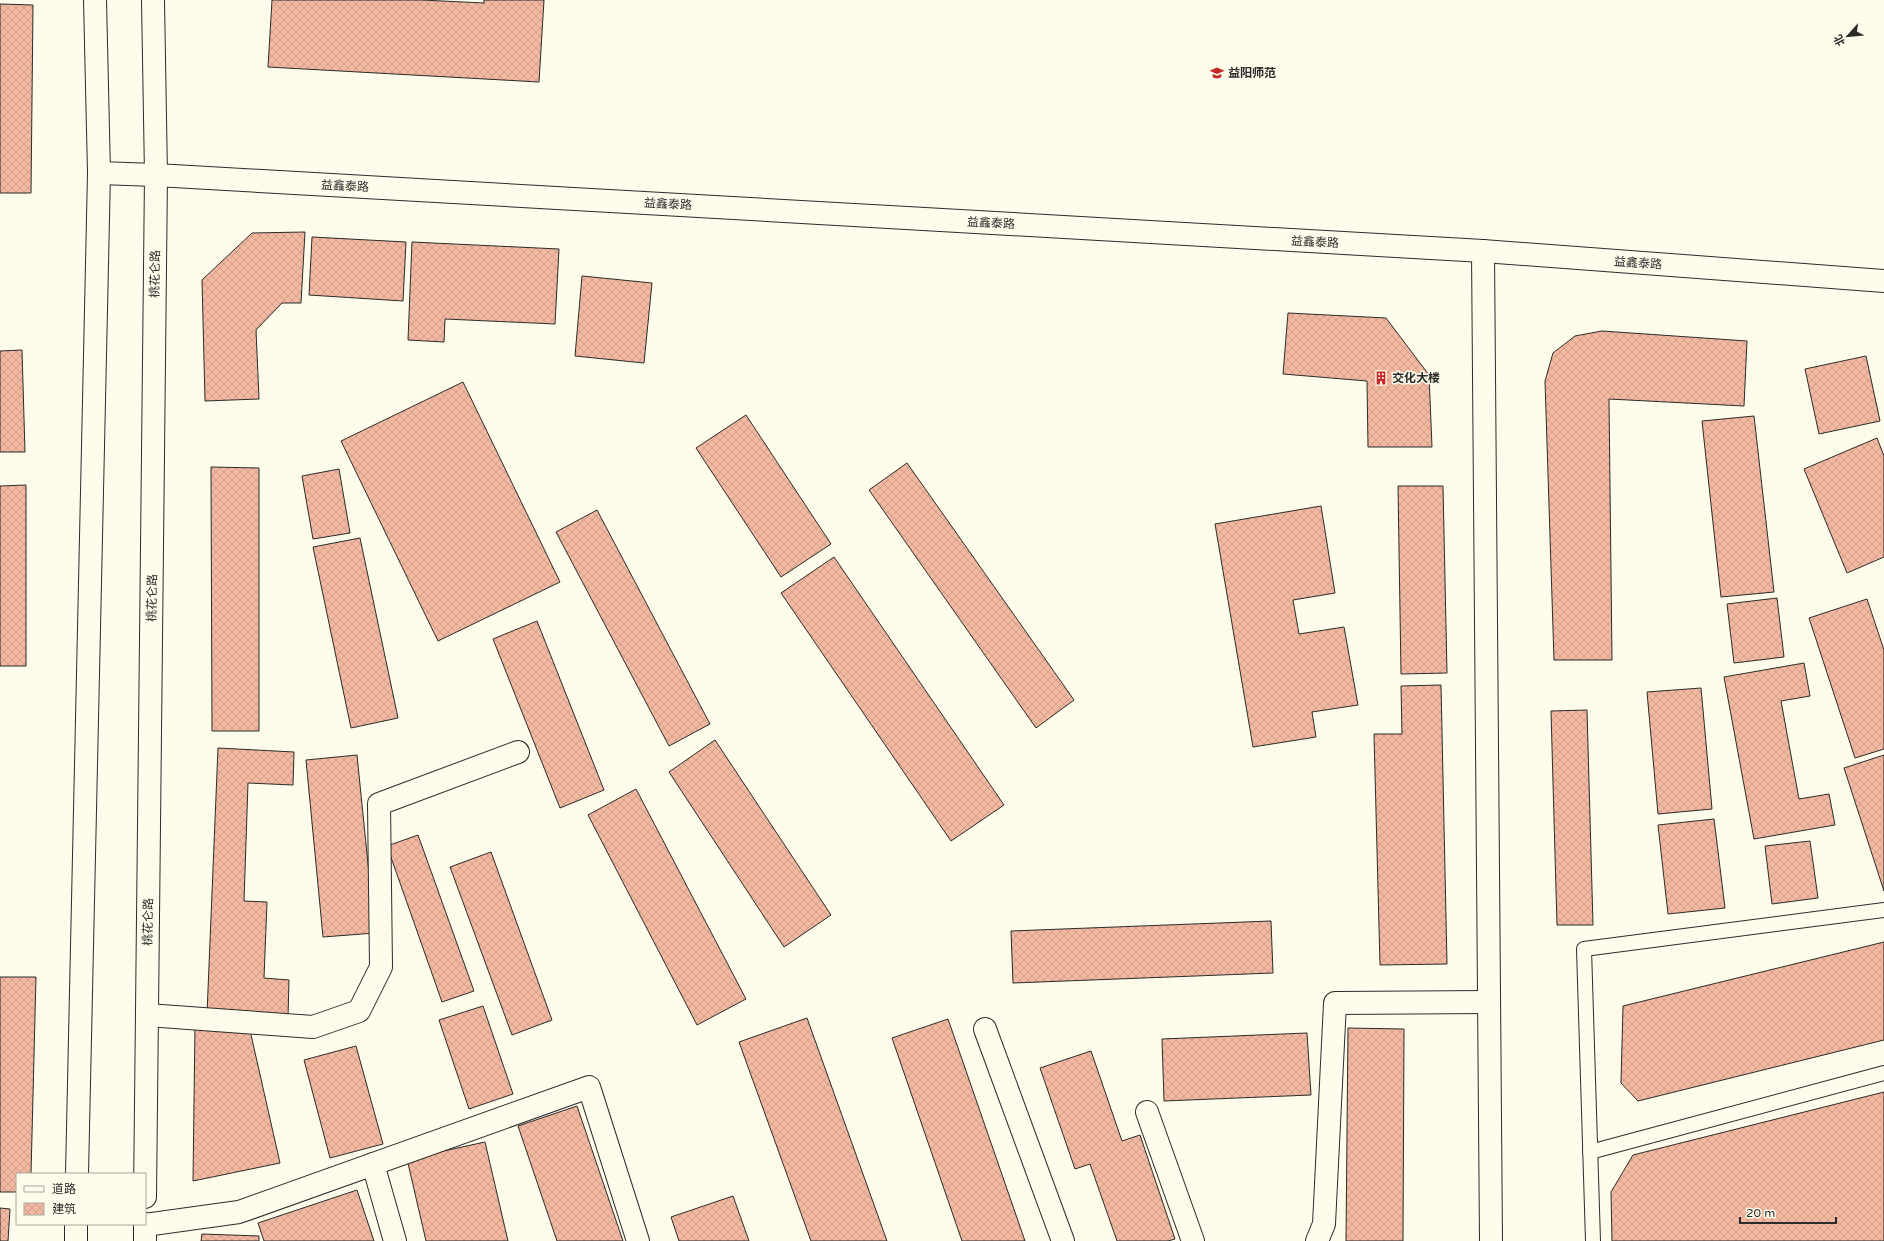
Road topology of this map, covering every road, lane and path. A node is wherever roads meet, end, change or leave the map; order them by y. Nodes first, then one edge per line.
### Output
1 (95, 0) edge
2 (153, 0) edge
3 (98, 173) junction
4 (156, 175) junction
5 (1483, 252) junction
6 (1884, 281) edge
7 (518, 752) dead end
8 (1884, 910) edge
9 (1489, 1002) junction
10 (147, 1015) junction
11 (984, 1029) dead end
12 (1884, 1073) edge
13 (1147, 1112) dead end
14 (1590, 1152) junction
15 (373, 1164) junction
16 (77, 1173) edge
17 (145, 1173) edge
18 (76, 1225) edge
19 (145, 1230) edge
20 (76, 1241) edge
21 (395, 1241) edge
22 (638, 1241) edge
23 (1063, 1241) edge
24 (1193, 1241) edge
25 (1317, 1241) edge
26 (1491, 1241) edge
27 (1593, 1241) edge

1 - 3 street
2 - 4 street, 桃花仑路
3 - 4 street, 益鑫泰路
3 - 16 street
4 - 5 street, 益鑫泰路
4 - 10 street, 桃花仑路
5 - 6 street, 益鑫泰路
5 - 9 street
7 - 10 street
8 - 14 lane
9 - 25 street
9 - 26 street
10 - 17 street, 桃花仑路
11 - 23 street
12 - 14 lane
13 - 24 street
14 - 27 lane
15 - 19 street
15 - 21 street
15 - 22 street
18 - 20 street

